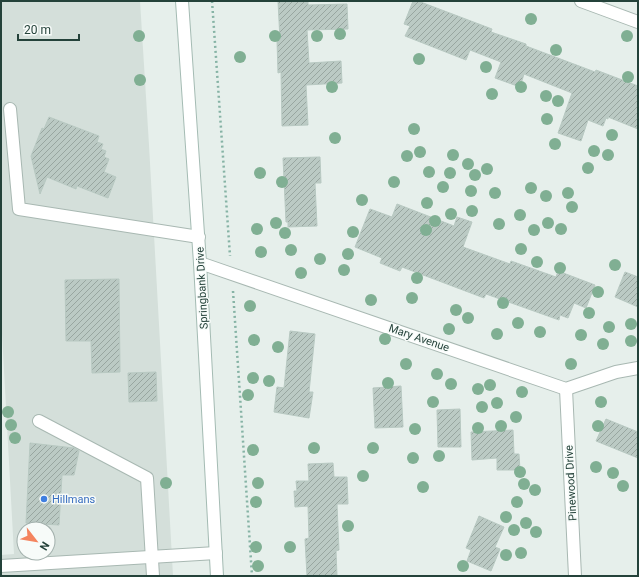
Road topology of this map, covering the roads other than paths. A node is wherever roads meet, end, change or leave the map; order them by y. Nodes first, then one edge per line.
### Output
1 (182, 1) edge
2 (582, 1) edge
3 (638, 22) edge
4 (10, 109) dead end
5 (199, 237) junction
6 (200, 263) junction
7 (638, 368) edge
8 (566, 389) junction
9 (39, 421) dead end
10 (216, 553) junction
11 (152, 557) junction
12 (1, 566) edge
13 (153, 576) edge
14 (217, 576) edge
15 (575, 576) edge

1 - 5 street, Springbank Drive
2 - 3 street
4 - 5 street
5 - 6 street, Springbank Drive
6 - 8 street, Mary Avenue
6 - 10 street, Springbank Drive
7 - 8 street
8 - 15 street, Pinewood Drive
9 - 11 street
10 - 11 street
10 - 14 street, Springbank Drive
11 - 12 street
11 - 13 street

